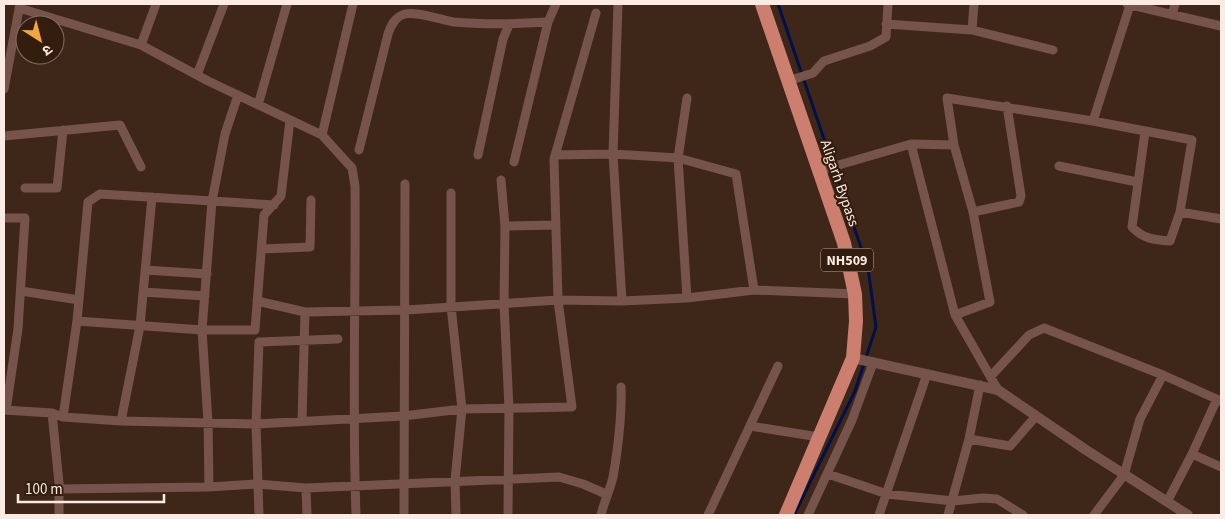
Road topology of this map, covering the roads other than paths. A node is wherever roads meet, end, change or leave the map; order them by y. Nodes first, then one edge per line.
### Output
1 (156, 4) edge
2 (224, 4) edge
3 (288, 4) edge
4 (353, 4) edge
5 (556, 4) edge
6 (618, 4) edge
7 (762, 4) edge
8 (888, 4) edge
9 (974, 4) edge
10 (1128, 4) edge
11 (1175, 4) edge
12 (20, 6) edge
13 (413, 9) edge
14 (596, 13) dead end
15 (1172, 15) junction
16 (548, 22) junction
17 (886, 24) junction
18 (509, 25) junction
19 (1221, 26) edge
20 (972, 30) junction
21 (141, 45) junction
22 (1053, 50) dead end
23 (197, 75) junction
24 (790, 80) junction
25 (4, 89) edge
26 (238, 95) junction
27 (687, 98) dead end
28 (258, 105) junction
29 (1007, 106) junction
30 (290, 120) junction
31 (1093, 120) junction
32 (63, 130) junction
33 (1145, 132) junction
34 (322, 135) junction
35 (4, 136) edge
36 (911, 144) junction
37 (954, 145) junction
38 (359, 150) dead end
39 (613, 154) junction
40 (478, 155) dead end
41 (555, 155) junction
42 (678, 158) junction
43 (514, 162) dead end
44 (1059, 166) dead end
45 (141, 167) dead end
46 (821, 170) junction
47 (500, 180) dead end
48 (1137, 182) junction
49 (406, 184) dead end
50 (25, 188) dead end
51 (451, 193) dead end
52 (152, 197) junction
53 (311, 200) dead end
54 (212, 201) junction
55 (260, 204) junction
56 (274, 205) junction
57 (973, 212) junction
58 (1180, 212) junction
59 (264, 215) junction
60 (4, 218) edge
61 (1221, 220) edge
62 (556, 224) junction
63 (505, 226) junction
64 (262, 249) junction
65 (145, 270) junction
66 (207, 274) junction
67 (754, 290) junction
68 (21, 291) junction
69 (143, 292) junction
70 (855, 294) junction
71 (205, 296) junction
72 (687, 298) junction
73 (79, 300) junction
74 (558, 300) junction
75 (257, 301) junction
76 (622, 301) junction
77 (504, 304) junction
78 (451, 306) junction
79 (356, 310) junction
80 (406, 310) junction
81 (305, 312) junction
82 (956, 315) junction
83 (77, 321) junction
84 (140, 326) junction
85 (202, 330) junction
86 (255, 330) junction
87 (338, 339) dead end
88 (303, 341) junction
89 (259, 342) junction
90 (863, 361) junction
91 (778, 366) dead end
92 (927, 374) junction
93 (1163, 375) junction
94 (991, 376) junction
95 (980, 386) junction
96 (621, 387) dead end
97 (998, 390) junction
98 (1219, 400) edge
99 (509, 408) junction
100 (462, 409) junction
101 (5, 410) edge
102 (52, 413) junction
103 (403, 416) junction
104 (1036, 416) junction
105 (63, 417) junction
106 (354, 418) junction
107 (302, 420) junction
108 (122, 421) junction
109 (208, 422) junction
110 (256, 424) junction
111 (750, 426) junction
112 (819, 437) junction
113 (969, 439) junction
114 (1192, 454) junction
115 (1221, 467) edge
116 (828, 474) junction
117 (1124, 475) junction
118 (508, 478) junction
119 (455, 480) junction
120 (403, 483) junction
121 (257, 484) junction
122 (355, 486) junction
123 (209, 487) junction
124 (306, 488) junction
125 (59, 489) junction
126 (606, 494) junction
127 (887, 494) junction
128 (953, 501) junction
129 (1167, 502) junction
130 (59, 515) edge
131 (259, 515) edge
132 (307, 515) edge
133 (356, 515) edge
134 (404, 515) edge
135 (456, 515) edge
136 (508, 515) edge
137 (602, 515) edge
138 (708, 515) edge
139 (786, 515) edge
140 (808, 515) edge
141 (879, 515) edge
142 (948, 515) edge
143 (1023, 515) edge
144 (1094, 515) edge
145 (1188, 515) edge

1 - 21 street
2 - 23 street
3 - 28 street
4 - 34 street
5 - 16 street
6 - 39 street
7 - 24 highway, Aligarh Bypass / NH509
8 - 17 street
9 - 20 street
10 - 15 street
10 - 31 street
11 - 15 street
12 - 21 street
12 - 25 street
13 - 18 street
13 - 38 street
14 - 41 street
15 - 19 street
16 - 18 street
16 - 43 street
17 - 20 street
17 - 24 street
18 - 40 street
20 - 22 street
21 - 23 street
23 - 26 street
24 - 46 highway, Aligarh Bypass / NH509
26 - 28 street
26 - 54 street
27 - 42 street
28 - 30 street
29 - 31 street
29 - 37 street
29 - 57 street
30 - 34 street
30 - 56 street
31 - 33 street
32 - 35 street
32 - 45 street
32 - 50 street
33 - 48 street
33 - 58 street
34 - 79 street
36 - 37 street
36 - 46 street
36 - 82 street
37 - 57 street
39 - 41 street
39 - 42 street
39 - 76 street
41 - 62 street
42 - 67 street
42 - 72 street
44 - 48 street
46 - 70 highway, Aligarh Bypass / NH509
47 - 63 street
48 - 58 street
49 - 80 street
51 - 78 street
52 - 54 street
52 - 65 street
52 - 73 street
53 - 64 street
54 - 55 street
54 - 66 street
55 - 56 street
55 - 59 street
56 - 59 street
57 - 82 street
58 - 61 street
59 - 64 street
60 - 68 street
62 - 63 street
62 - 74 street
63 - 77 street
64 - 75 street
65 - 66 street
65 - 69 street
66 - 71 street
67 - 70 street
67 - 72 street
68 - 73 street
68 - 101 street
69 - 71 street
69 - 84 street
70 - 90 highway, Aligarh Bypass / NH509
71 - 85 street
72 - 76 street
73 - 83 street
74 - 76 street
74 - 77 street
74 - 99 street
75 - 81 street
75 - 86 street
77 - 78 street
77 - 99 street
78 - 80 street
78 - 100 street
79 - 80 street
79 - 81 street
79 - 106 street
80 - 103 street
81 - 88 street
82 - 94 street
83 - 84 street
83 - 105 street
84 - 85 street
84 - 108 street
85 - 86 street
85 - 109 street
86 - 89 street
87 - 88 street
88 - 89 street
88 - 107 street
89 - 110 street
90 - 92 street
90 - 112 highway, Aligarh Bypass / NH509
90 - 116 street
91 - 111 street
92 - 95 street
92 - 127 street
93 - 94 street
93 - 98 street
93 - 117 street
94 - 97 street
95 - 97 street
95 - 113 street
96 - 126 street
97 - 104 street
98 - 114 street
99 - 100 street
99 - 118 street
100 - 103 street
100 - 119 street
101 - 102 street
102 - 105 street
102 - 125 street
103 - 106 street
103 - 120 street
104 - 113 street
104 - 117 street
105 - 108 street
106 - 107 street
106 - 122 street
107 - 110 street
108 - 109 street
109 - 110 street
109 - 123 street
110 - 121 street
111 - 112 street
111 - 138 street
112 - 139 highway, Aligarh Bypass / NH509
113 - 128 street
114 - 115 street
114 - 129 street
116 - 127 street
116 - 140 street
117 - 129 street
117 - 144 street
118 - 119 street
118 - 126 street
118 - 136 street
119 - 120 street
119 - 135 street
120 - 122 street
120 - 134 street
121 - 123 street
121 - 124 street
121 - 131 street
122 - 124 street
122 - 133 street
123 - 125 street
124 - 132 street
125 - 130 street
126 - 137 street
127 - 128 street
127 - 141 street
128 - 142 street
128 - 143 street
129 - 145 street

